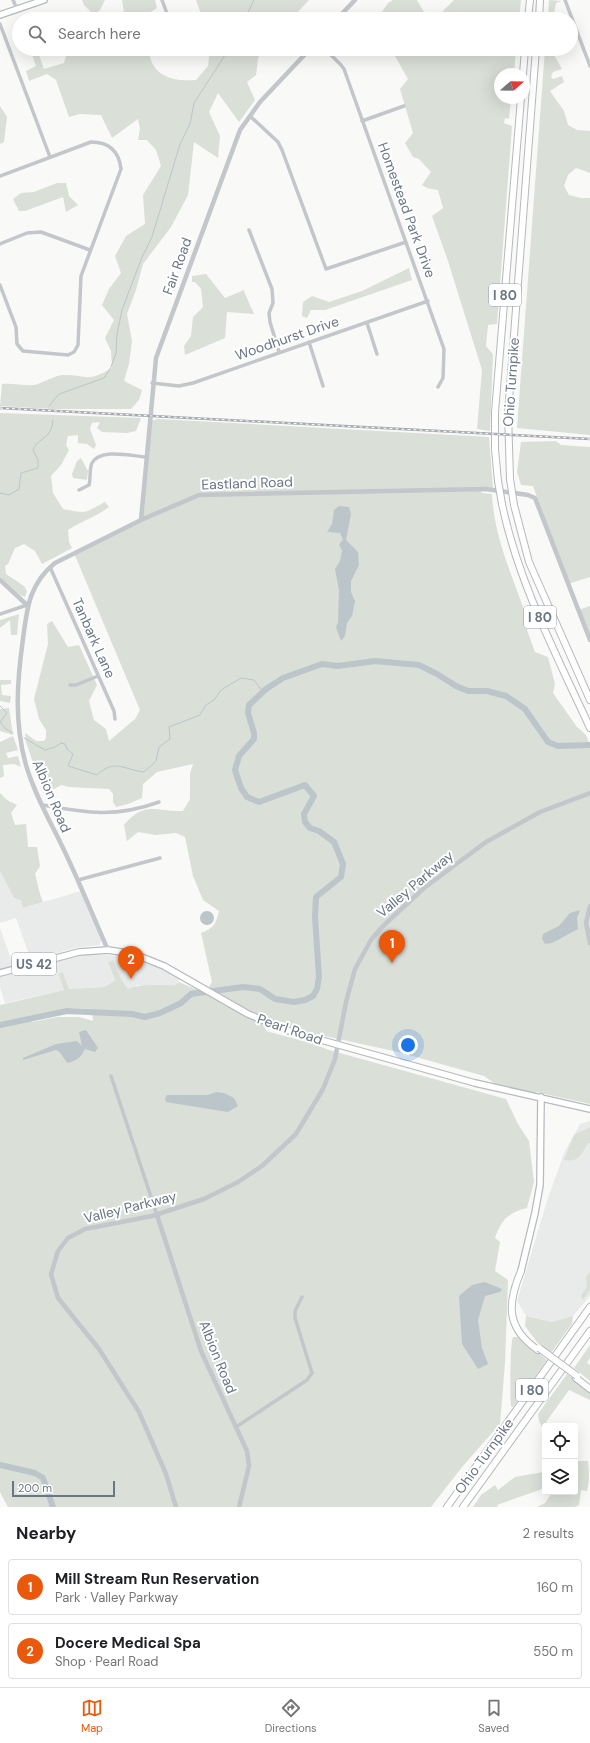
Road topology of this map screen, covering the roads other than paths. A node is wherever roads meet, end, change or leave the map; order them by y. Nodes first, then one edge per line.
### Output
1 (13, 0) edge
2 (44, 0) edge
3 (162, 0) edge
4 (354, 0) edge
5 (530, 0) edge
6 (540, 0) edge
7 (565, 0) edge
8 (17, 9) junction
9 (166, 12) edge
10 (343, 12) edge
11 (529, 12) edge
12 (539, 12) edge
13 (570, 12) edge
14 (0, 15) edge
15 (0, 24) edge
16 (578, 34) edge
17 (12, 56) edge
18 (12, 56) edge
19 (304, 56) edge
20 (331, 56) edge
21 (525, 56) edge
22 (535, 56) edge
23 (590, 66) edge
24 (524, 68) edge
25 (521, 104) edge
26 (404, 106) dead end
27 (250, 116) junction
28 (362, 121) junction
29 (50, 157) junction
30 (0, 176) edge
31 (249, 230) dead end
32 (406, 242) junction
33 (0, 244) edge
34 (90, 250) junction
35 (0, 285) edge
36 (428, 301) junction
37 (367, 323) junction
38 (309, 342) junction
39 (279, 352) junction
40 (377, 354) dead end
41 (152, 383) junction
42 (323, 386) dead end
43 (438, 387) dead end
44 (146, 457) junction
45 (79, 490) dead end
46 (141, 520) junction
47 (50, 567) junction
48 (0, 580) edge
49 (27, 605) junction
50 (0, 614) edge
51 (590, 640) edge
52 (98, 676) junction
53 (70, 685) dead end
54 (590, 700) edge
55 (114, 719) dead end
56 (590, 727) edge
57 (589, 794) edge
58 (159, 802) dead end
59 (43, 805) junction
60 (160, 858) dead end
61 (78, 880) junction
62 (590, 906) edge
63 (590, 943) edge
64 (108, 950) junction
65 (0, 973) edge
66 (338, 1044) junction
67 (111, 1076) dead end
68 (541, 1097) junction
69 (590, 1109) edge
70 (157, 1214) junction
71 (521, 1271) joint
72 (302, 1297) dead end
73 (590, 1307) edge
74 (590, 1331) edge
75 (577, 1377) junction
76 (590, 1386) edge
77 (590, 1389) edge
78 (236, 1427) junction
79 (176, 1507) edge
80 (239, 1507) edge
81 (447, 1507) edge
82 (463, 1507) edge

1 - 8 street
2 - 8 main road
3 - 9 street
4 - 10 street
5 - 11 highway
6 - 12 highway
7 - 13 street
8 - 14 main road
15 - 18 street
16 - 23 street
17 - 29 street
19 - 27 street, Fair Road
20 - 28 street, Homestead Park Drive
21 - 24 highway
22 - 54 highway, Ohio Turnpike / I 80, bridge
25 - 56 highway, Ohio Turnpike / I 80, bridge
26 - 28 street
27 - 32 street
27 - 41 street, Fair Road
28 - 32 street, Homestead Park Drive
29 - 30 street
29 - 34 street
31 - 39 street
32 - 36 street, Homestead Park Drive
33 - 34 street
34 - 35 street
36 - 37 street, Woodhurst Drive
36 - 43 street, Homestead Park Drive
37 - 38 street, Woodhurst Drive
37 - 40 street
38 - 39 street, Woodhurst Drive
38 - 42 street
39 - 41 street, Woodhurst Drive
41 - 44 street, Fair Road
44 - 45 street
44 - 46 street, Fair Road
46 - 47 street, Eastland Road
46 - 51 street, Eastland Road
47 - 49 street, Eastland Road
47 - 52 street, Tanbark Lane
48 - 49 street
49 - 50 street
49 - 59 street, Albion Road
52 - 53 street
52 - 55 street, Tanbark Lane
57 - 66 street, Valley Parkway
58 - 59 street
59 - 61 street, Albion Road
60 - 61 street
61 - 64 street, Albion Road
62 - 63 street
64 - 65 main road, Pearl Road / US 42
64 - 66 main road, Pearl Road / US 42
66 - 68 main road, Pearl Road / US 42
66 - 70 street, Valley Parkway
67 - 70 street
68 - 69 main road, Pearl Road / US 42
68 - 71 main road
70 - 78 street, Albion Road
70 - 79 street, Valley Parkway
71 - 75 highway, bridge
72 - 78 street
73 - 81 highway, Ohio Turnpike / I 80
74 - 82 highway, Ohio Turnpike / I 80
75 - 76 highway
75 - 77 highway
78 - 80 street, Albion Road

